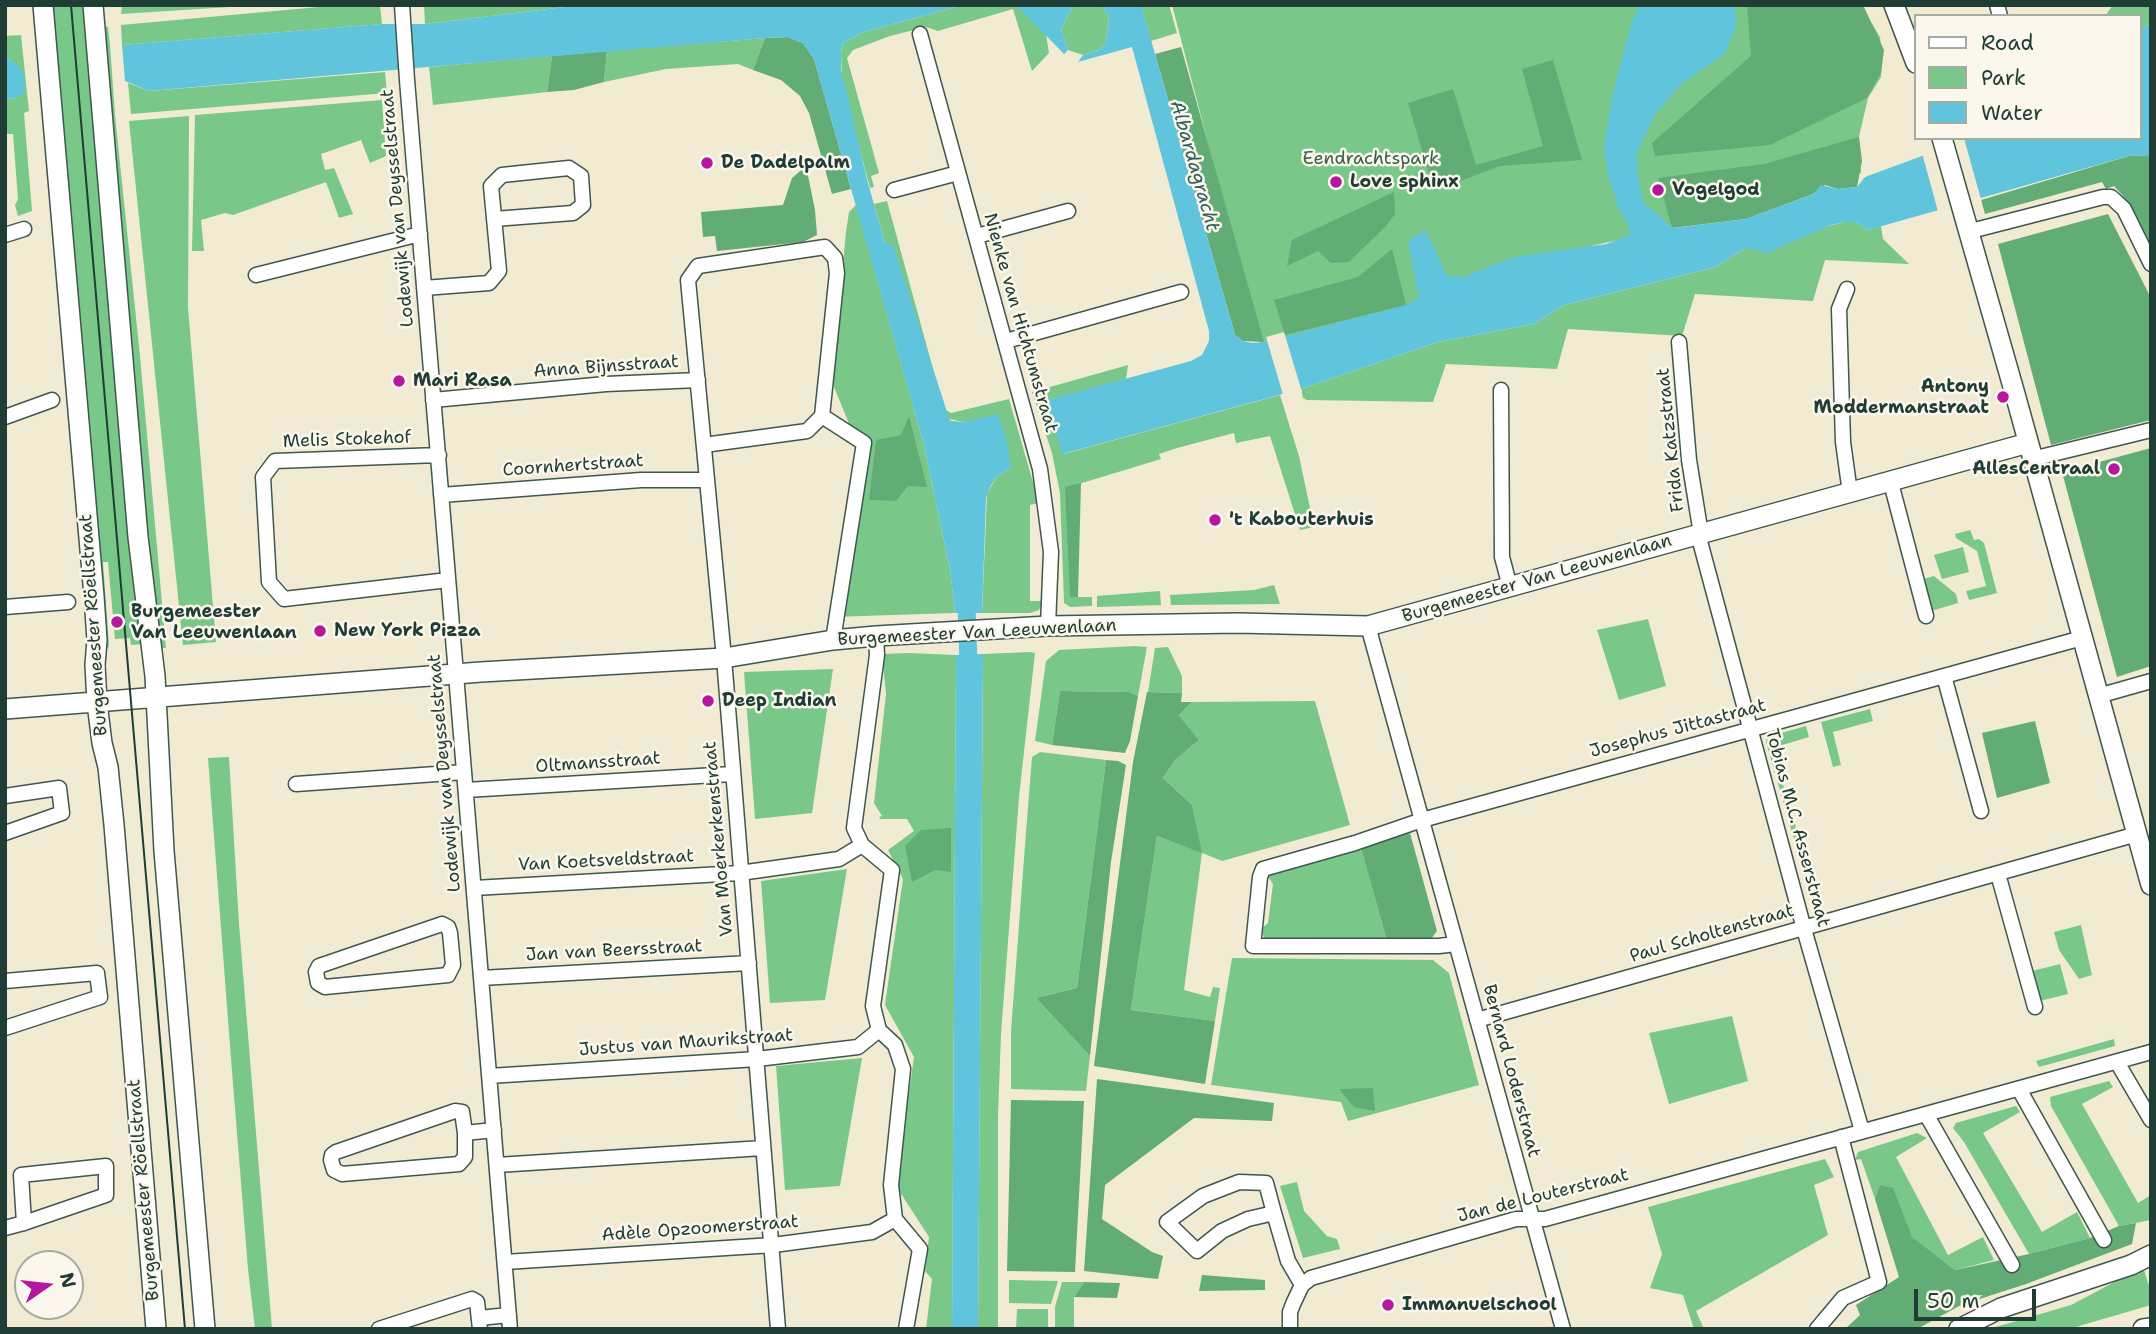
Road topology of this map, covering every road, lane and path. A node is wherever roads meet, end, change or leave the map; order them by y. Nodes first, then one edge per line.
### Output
1 (43, 5) edge
2 (93, 5) edge
3 (1894, 5) edge
4 (403, 12) edge
5 (920, 34) dead end
6 (1914, 58) edge
7 (1943, 140) edge
8 (958, 173) junction
9 (894, 190) dead end
10 (1068, 211) dead end
11 (494, 219) junction
12 (1966, 226) junction
13 (24, 229) dead end
14 (420, 234) junction
15 (5, 235) edge
16 (977, 236) junction
17 (2151, 264) edge
18 (256, 275) dead end
19 (424, 288) junction
20 (1847, 289) dead end
21 (1181, 292) dead end
22 (1006, 341) junction
23 (1679, 342) dead end
24 (698, 380) junction
25 (1501, 390) dead end
26 (52, 400) dead end
27 (433, 400) junction
28 (822, 416) junction
29 (5, 417) edge
30 (2151, 430) edge
31 (704, 445) junction
32 (2030, 451) junction
33 (439, 455) junction
34 (707, 480) junction
35 (1891, 483) junction
36 (1850, 493) junction
37 (441, 495) junction
38 (1699, 534) junction
39 (448, 580) junction
40 (1510, 587) junction
41 (68, 602) dead end
42 (5, 607) edge
43 (1926, 616) dead end
44 (1048, 626) junction
45 (1368, 626) junction
46 (876, 636) junction
47 (2082, 638) junction
48 (833, 640) junction
49 (724, 658) junction
50 (456, 674) junction
51 (1944, 676) junction
52 (2151, 681) edge
53 (2098, 696) junction
54 (156, 698) junction
55 (97, 703) junction
56 (5, 709) edge
57 (1750, 729) junction
58 (464, 772) junction
59 (732, 774) junction
60 (296, 784) dead end
61 (466, 790) junction
62 (5, 796) edge
63 (1981, 811) dead end
64 (1422, 820) junction
65 (5, 833) edge
66 (2137, 834) junction
67 (862, 845) junction
68 (740, 873) junction
69 (1998, 874) junction
70 (2151, 885) edge
71 (474, 888) junction
72 (1804, 929) junction
73 (478, 940) junction
74 (451, 943) junction
75 (1456, 944) junction
76 (749, 963) junction
77 (481, 978) junction
78 (5, 981) edge
79 (2035, 1007) dead end
80 (1477, 1020) junction
81 (5, 1021) edge
82 (6, 1028) edge
83 (879, 1030) junction
84 (2151, 1052) edge
85 (757, 1059) junction
86 (2117, 1062) junction
87 (489, 1076) junction
88 (2019, 1088) junction
89 (1926, 1114) junction
90 (2151, 1119) edge
91 (494, 1130) junction
92 (1862, 1131) junction
93 (465, 1133) junction
94 (1841, 1137) junction
95 (763, 1148) junction
96 (497, 1165) junction
97 (1274, 1213) junction
98 (894, 1219) junction
99 (1532, 1219) junction
100 (24, 1223) junction
101 (5, 1228) edge
102 (2104, 1240) dead end
103 (773, 1245) junction
104 (2151, 1255) edge
105 (505, 1262) junction
106 (2012, 1265) dead end
107 (1301, 1285) junction
108 (510, 1322) edge
109 (480, 1323) edge
110 (2151, 1328) edge
111 (156, 1329) edge
112 (205, 1329) edge
113 (379, 1329) edge
114 (778, 1329) edge
115 (906, 1329) edge
116 (1290, 1329) edge
117 (1563, 1329) edge
118 (1817, 1329) edge
119 (1959, 1329) edge
120 (2144, 1329) edge

1 - 55 street, Burgemeester Röellstraat
2 - 54 street
3 - 6 street
4 - 14 street, Lodewijk van Deysselstraat
5 - 8 street, Nienke van Hichtumstraat
7 - 12 street
8 - 9 street
8 - 16 street, Nienke van Hichtumstraat
10 - 16 street
11 - 11 street
11 - 19 street
12 - 17 street
12 - 32 street
13 - 15 street
14 - 18 street
14 - 19 street, Lodewijk van Deysselstraat
16 - 22 street, Nienke van Hichtumstraat
19 - 27 street, Lodewijk van Deysselstraat
20 - 36 street
21 - 22 street
22 - 44 street, Nienke van Hichtumstraat
23 - 38 street, Frida Katzstraat
24 - 27 street, Anna Bijnsstraat
24 - 28 street, Van Moerkerkenstraat
24 - 31 street, Van Moerkerkenstraat
25 - 40 street
26 - 29 street
27 - 33 street, Lodewijk van Deysselstraat
28 - 31 street
28 - 48 street
30 - 32 street
31 - 34 street, Van Moerkerkenstraat
32 - 35 street, Burgemeester Van Leeuwenlaan
32 - 47 street
33 - 37 street, Lodewijk van Deysselstraat
33 - 39 street, Melis Stokehof
34 - 37 street, Coornhertstraat
34 - 49 street, Van Moerkerkenstraat
35 - 36 street, Burgemeester Van Leeuwenlaan
35 - 43 street
36 - 38 street, Burgemeester Van Leeuwenlaan
37 - 39 street, Lodewijk van Deysselstraat
38 - 40 street, Burgemeester Van Leeuwenlaan
38 - 57 street, Tobias M.C. Asserstraat
39 - 50 street, Lodewijk van Deysselstraat
40 - 45 street, Burgemeester Van Leeuwenlaan
41 - 42 street
44 - 45 street, Burgemeester Van Leeuwenlaan
44 - 46 street, Burgemeester Van Leeuwenlaan
45 - 64 street, Bernard Loderstraat
46 - 48 street, Burgemeester Van Leeuwenlaan
46 - 67 street
47 - 51 street, Josephus Jittastraat
47 - 53 street
48 - 49 street, Burgemeester Van Leeuwenlaan
49 - 50 street, Burgemeester Van Leeuwenlaan
49 - 59 street, Van Moerkerkenstraat
50 - 54 street, Burgemeester Van Leeuwenlaan
50 - 58 street, Lodewijk van Deysselstraat
51 - 57 street, Josephus Jittastraat
51 - 63 street
52 - 53 street
53 - 66 street
54 - 55 street, Burgemeester Van Leeuwenlaan
54 - 112 street
55 - 56 street, Burgemeester Van Leeuwenlaan
55 - 111 street, Burgemeester Röellstraat
57 - 64 street, Josephus Jittastraat
57 - 72 street, Tobias M.C. Asserstraat
58 - 60 street
58 - 61 street, Lodewijk van Deysselstraat
59 - 61 street, Oltmansstraat
59 - 68 street, Van Moerkerkenstraat
61 - 71 street, Lodewijk van Deysselstraat
62 - 65 street
64 - 75 street, Bernard Loderstraat
64 - 75 street
66 - 69 street, Paul Scholtenstraat
66 - 70 street
67 - 68 street, Van Koetsveldstraat
67 - 83 street
68 - 71 street, Van Koetsveldstraat
68 - 76 street, Van Moerkerkenstraat
69 - 72 street, Paul Scholtenstraat
69 - 79 street
71 - 73 street, Lodewijk van Deysselstraat
72 - 80 street, Paul Scholtenstraat
72 - 92 street, Tobias M.C. Asserstraat
73 - 74 street
73 - 77 street, Lodewijk van Deysselstraat
74 - 74 street
75 - 80 street, Bernard Loderstraat
76 - 77 street, Jan van Beersstraat
76 - 85 street, Van Moerkerkenstraat
77 - 87 street, Lodewijk van Deysselstraat
78 - 82 street
80 - 99 street, Bernard Loderstraat
81 - 82 street
83 - 85 street, Justus van Maurikstraat
83 - 98 street
84 - 86 street, Jan de Louterstraat
85 - 87 street, Justus van Maurikstraat
85 - 95 street, Van Moerkerkenstraat
86 - 88 street, Jan de Louterstraat
86 - 90 street
87 - 91 street, Lodewijk van Deysselstraat
88 - 89 street, Jan de Louterstraat
88 - 102 street
89 - 92 street, Jan de Louterstraat
89 - 106 street
91 - 93 street
91 - 96 street, Lodewijk van Deysselstraat
92 - 94 street, Jan de Louterstraat
93 - 93 street
94 - 99 street, Jan de Louterstraat
94 - 118 street
95 - 96 street
95 - 103 street, Van Moerkerkenstraat
96 - 105 street, Lodewijk van Deysselstraat
97 - 97 street
97 - 107 street
98 - 103 street, Adèle Opzoomerstraat
98 - 115 street
99 - 107 street, Jan de Louterstraat
99 - 117 street, Bernard Loderstraat
100 - 100 street
100 - 101 street
103 - 105 street, Adèle Opzoomerstraat
103 - 114 street, Van Moerkerkenstraat
104 - 119 street
105 - 108 street, Lodewijk van Deysselstraat
107 - 116 street
108 - 109 street
109 - 113 street
110 - 120 street

